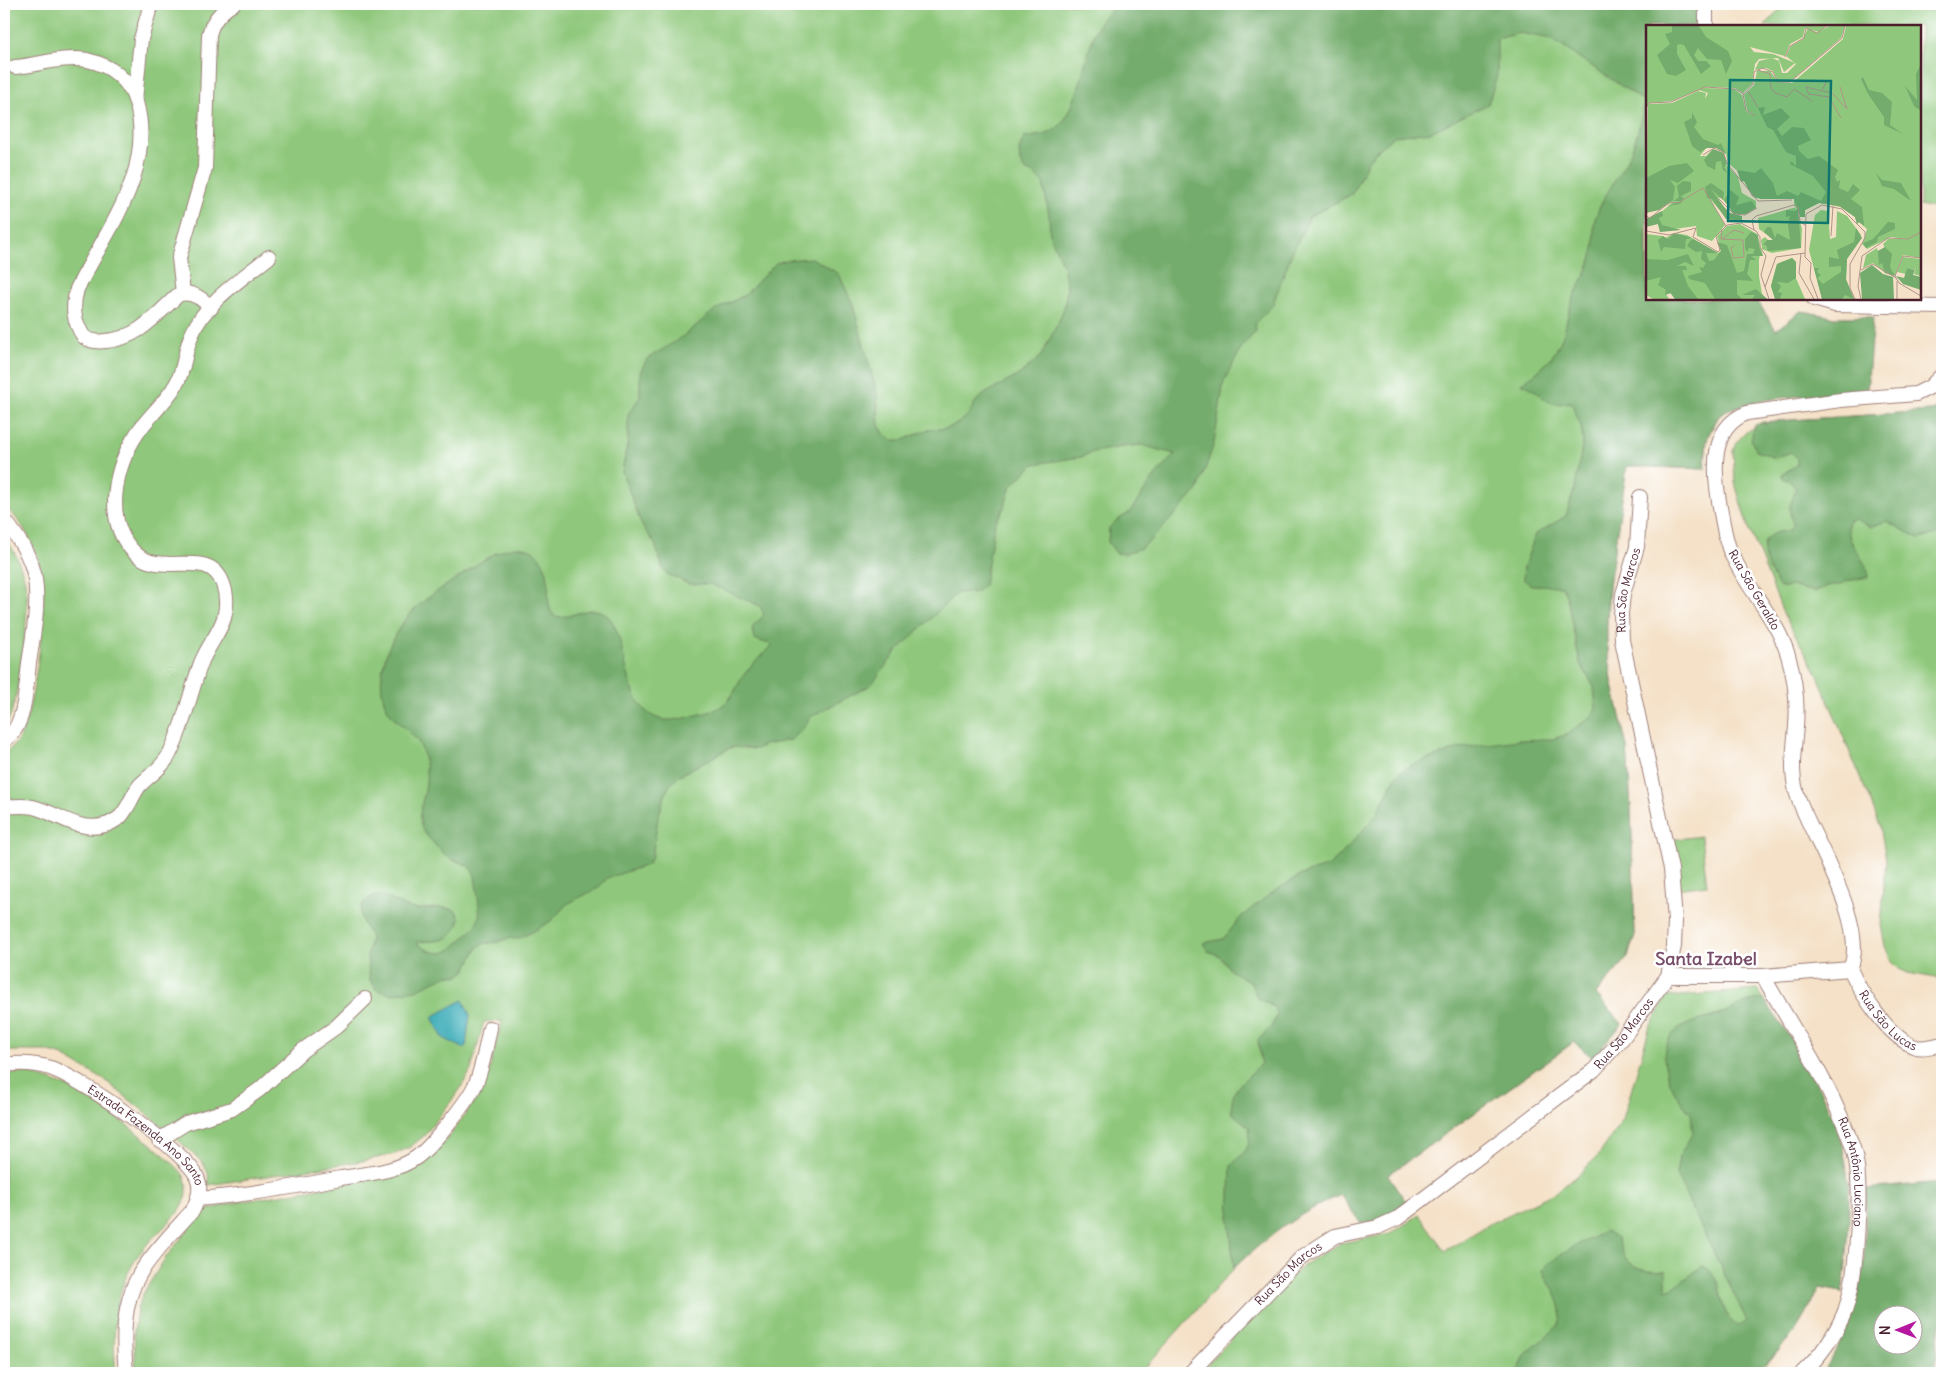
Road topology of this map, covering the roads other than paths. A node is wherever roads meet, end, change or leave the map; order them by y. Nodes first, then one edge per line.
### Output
1 (151, 4) edge
2 (233, 4) edge
3 (1706, 4) edge
4 (1706, 25) edge
5 (15, 67) dead end
6 (135, 100) junction
7 (269, 257) dead end
8 (183, 294) junction
9 (1817, 300) edge
10 (1942, 307) edge
11 (211, 308) junction
12 (1942, 376) edge
13 (1640, 497) dead end
14 (4, 519) edge
15 (4, 740) edge
16 (4, 807) edge
17 (1850, 969) junction
18 (1668, 976) junction
19 (1763, 976) junction
20 (365, 999) dead end
21 (490, 1028) dead end
22 (1942, 1044) edge
23 (4, 1065) edge
24 (159, 1140) junction
25 (198, 1199) junction
26 (126, 1373) edge
27 (1190, 1373) edge
28 (1802, 1373) edge

1 - 6 street
2 - 8 street
3 - 4 street
5 - 6 street
6 - 8 street
7 - 11 street
8 - 11 street
9 - 10 street
11 - 16 street
12 - 17 street, Rua São Geraldo
13 - 18 street, Rua São Marcos
14 - 15 street
17 - 19 street
17 - 22 street, Rua São Lucas
18 - 19 street
18 - 27 street, Rua São Marcos
19 - 28 street, Rua Antônio Luciano
20 - 24 street
21 - 25 street
23 - 24 street, Estrada Fazenda Ano Santo
24 - 25 street, Estrada Fazenda Ano Santo
25 - 26 street, Estrada Fazenda Ano Santo

